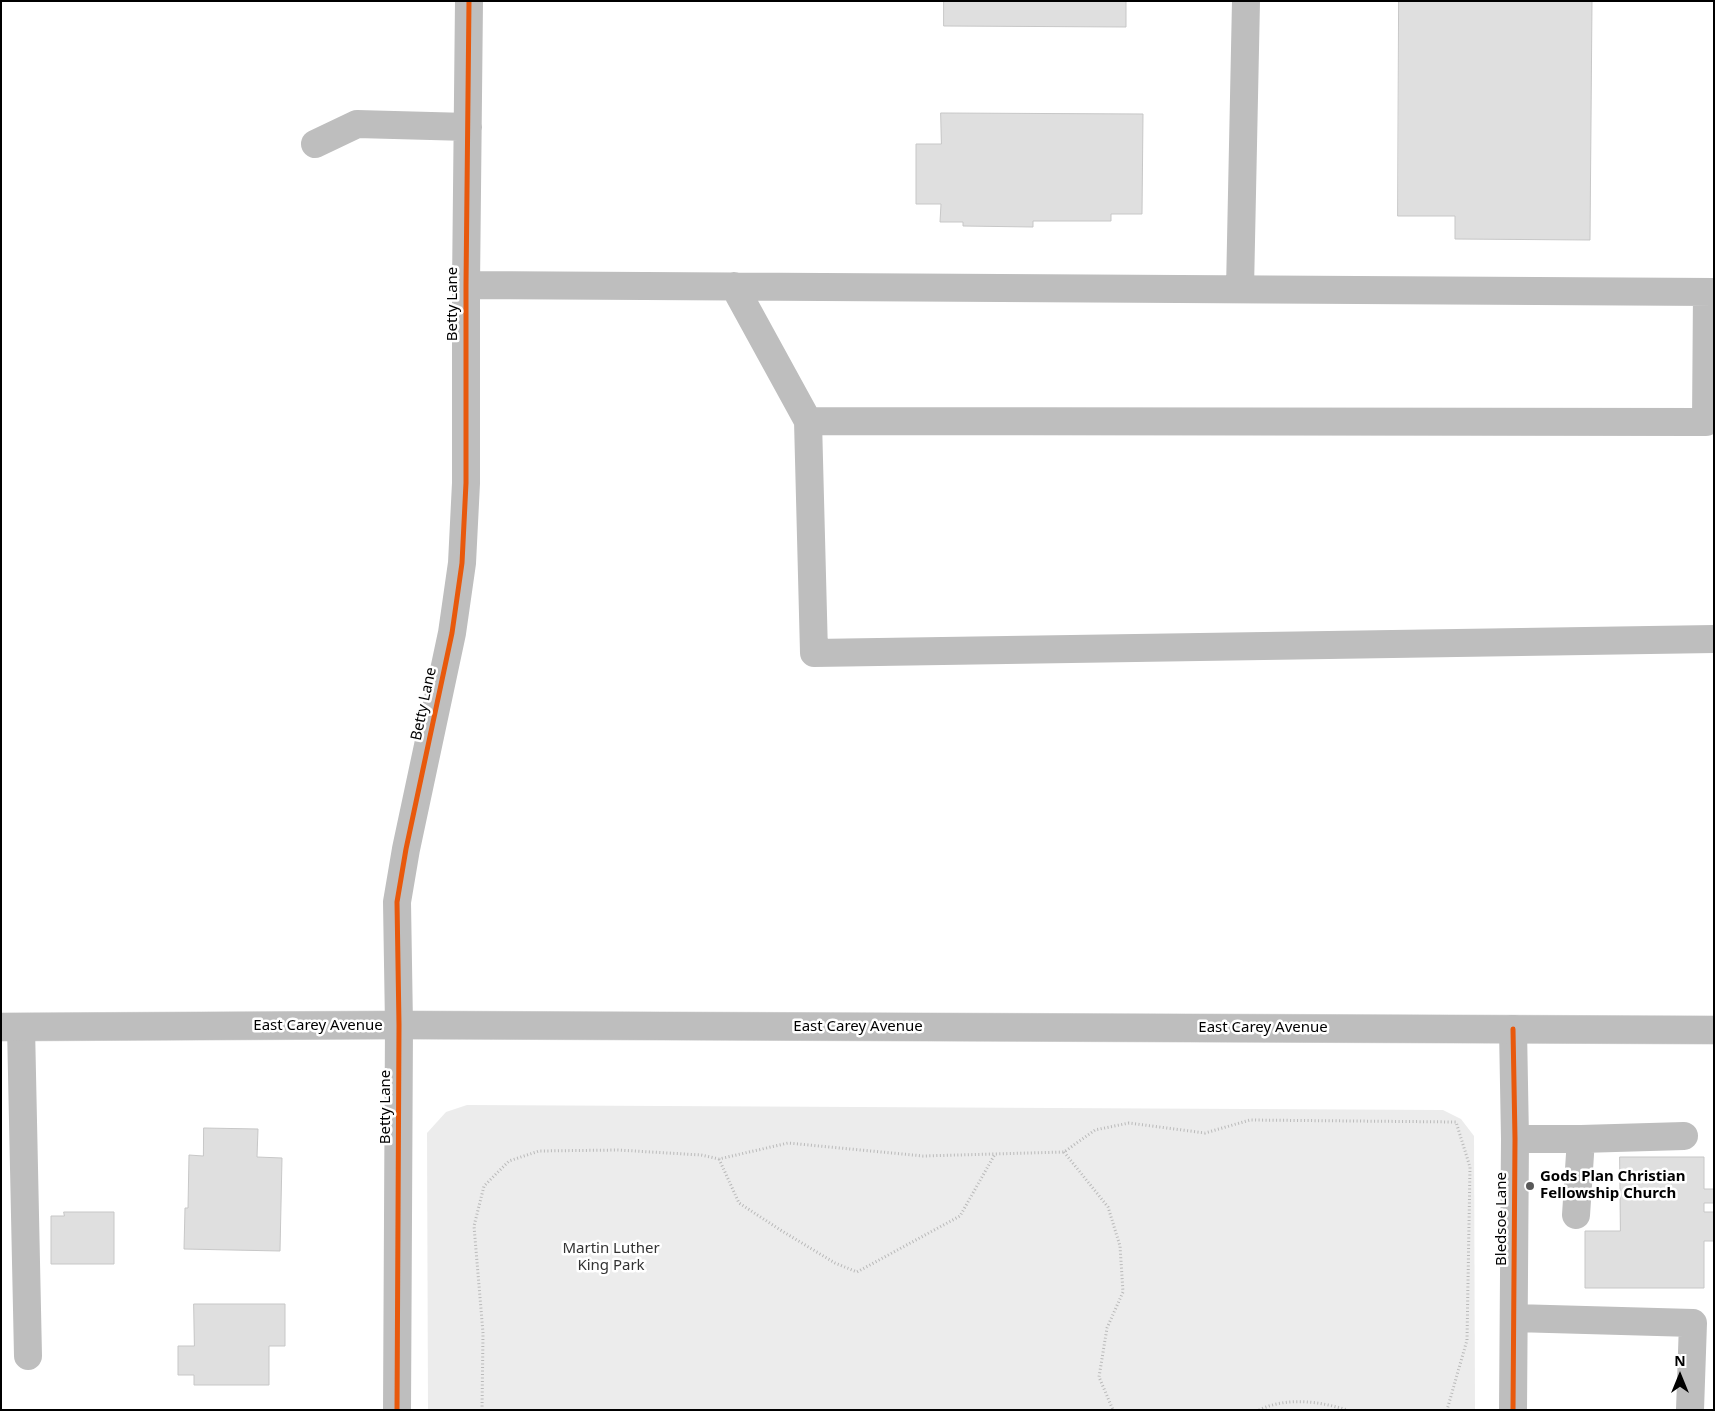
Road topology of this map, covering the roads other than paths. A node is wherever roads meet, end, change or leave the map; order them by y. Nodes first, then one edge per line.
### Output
1 (469, 1) edge
2 (1246, 1) edge
3 (468, 127) junction
4 (316, 144) dead end
5 (466, 285) junction
6 (734, 286) junction
7 (1240, 289) junction
8 (1710, 292) edge
9 (808, 421) junction
10 (1710, 430) edge
11 (1714, 639) edge
12 (399, 1025) junction
13 (11, 1027) edge
14 (1513, 1029) junction
15 (1714, 1030) edge
16 (1684, 1136) dead end
17 (1515, 1139) junction
18 (1580, 1139) junction
19 (1576, 1215) dead end
20 (1514, 1318) junction
21 (28, 1356) dead end
22 (398, 1410) edge
23 (1513, 1410) edge
24 (1690, 1410) edge

1 - 3 street, Betty Lane
2 - 7 street
3 - 4 street
3 - 5 street, Betty Lane
5 - 6 street
5 - 12 street, Betty Lane
6 - 7 street
6 - 9 street
7 - 8 street
8 - 10 street
9 - 10 street
9 - 11 street
12 - 13 street, East Carey Avenue
12 - 14 street, East Carey Avenue
12 - 22 street, Betty Lane
13 - 21 street
14 - 15 street, East Carey Avenue
14 - 17 street, Bledsoe Lane
16 - 18 street
17 - 18 street
17 - 20 street, Bledsoe Lane
18 - 19 street
20 - 23 street, Bledsoe Lane
20 - 24 street

